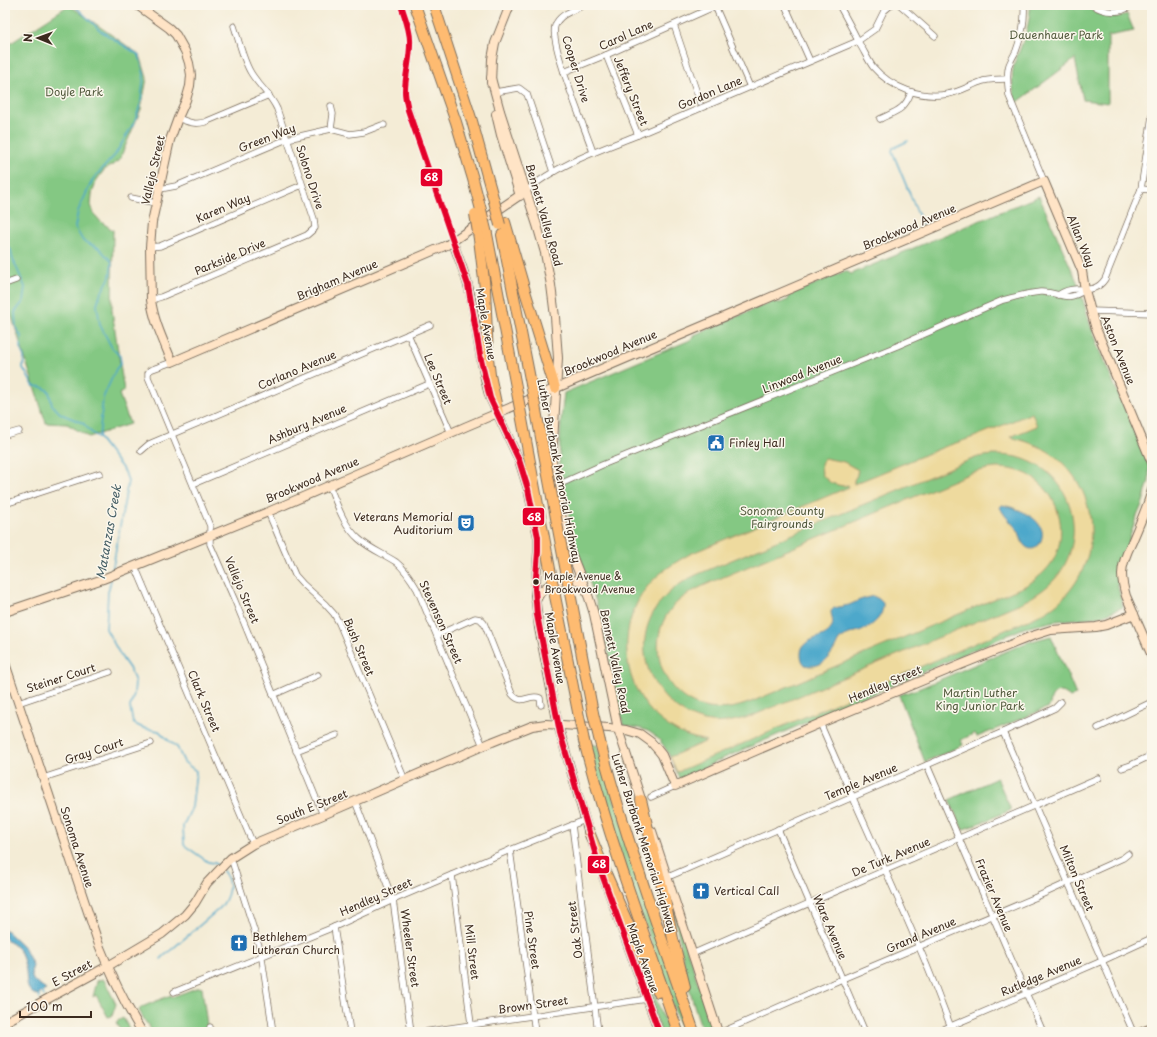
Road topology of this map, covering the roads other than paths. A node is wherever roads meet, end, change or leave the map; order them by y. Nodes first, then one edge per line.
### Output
1 (137, 5) edge
2 (400, 5) edge
3 (415, 5) edge
4 (434, 5) edge
5 (510, 5) edge
6 (584, 5) edge
7 (786, 5) edge
8 (839, 5) edge
9 (891, 5) edge
10 (900, 5) edge
11 (1024, 5) edge
12 (1093, 5) edge
13 (1132, 5) edge
14 (716, 6) edge
15 (674, 25) junction
16 (234, 26) dead end
17 (935, 36) dead end
18 (858, 41) junction
19 (606, 55) junction
20 (810, 61) junction
21 (564, 72) junction
22 (491, 78) junction
23 (1007, 79) junction
24 (750, 87) junction
25 (495, 92) junction
26 (911, 92) junction
27 (269, 95) junction
28 (700, 102) dead end
29 (331, 106) dead end
30 (1152, 116) edge
31 (178, 118) junction
32 (880, 119) dead end
33 (384, 125) dead end
34 (331, 128) junction
35 (638, 135) junction
36 (287, 139) junction
37 (593, 152) junction
38 (553, 172) junction
39 (1044, 181) junction
40 (302, 185) junction
41 (160, 189) junction
42 (1141, 189) junction
43 (1152, 190) edge
44 (523, 193) junction
45 (130, 198) dead end
46 (156, 203) junction
47 (502, 223) junction
48 (315, 228) joint
49 (483, 237) junction
50 (453, 242) junction
51 (150, 247) junction
52 (16, 280) dead end
53 (5, 284) edge
54 (1085, 290) junction
55 (151, 300) junction
56 (1092, 311) junction
57 (1152, 313) edge
58 (430, 325) dead end
59 (408, 334) junction
60 (172, 362) junction
61 (148, 373) joint
62 (429, 384) junction
63 (555, 388) junction
64 (498, 413) junction
65 (19, 431) dead end
66 (451, 433) junction
67 (172, 434) junction
68 (5, 436) edge
69 (141, 451) dead end
70 (1152, 464) edge
71 (100, 473) dead end
72 (193, 484) junction
73 (329, 485) junction
74 (556, 486) junction
75 (1152, 490) edge
76 (5, 504) edge
77 (268, 512) junction
78 (210, 534) junction
79 (135, 566) junction
80 (582, 581) junction
81 (536, 601) junction
82 (5, 612) edge
83 (1134, 614) junction
84 (437, 635) junction
85 (1152, 656) edge
86 (5, 663) edge
87 (110, 672) dead end
88 (318, 676) dead end
89 (273, 695) junction
90 (18, 702) junction
91 (1061, 702) dead end
92 (1152, 702) edge
93 (540, 705) dead end
94 (820, 723) junction
95 (558, 725) junction
96 (1098, 728) dead end
97 (618, 729) junction
98 (1003, 732) junction
99 (337, 735) dead end
100 (151, 743) dead end
101 (483, 746) junction
102 (296, 751) junction
103 (1152, 756) edge
104 (927, 765) junction
105 (1122, 768) dead end
106 (44, 778) junction
107 (1098, 778) dead end
108 (405, 780) junction
109 (675, 786) junction
110 (852, 798) junction
111 (646, 799) junction
112 (355, 801) junction
113 (1034, 806) junction
114 (323, 815) junction
115 (585, 820) junction
116 (572, 825) junction
117 (778, 829) junction
118 (589, 832) junction
119 (959, 838) junction
120 (253, 844) junction
121 (510, 850) junction
122 (1128, 854) dead end
123 (231, 858) junction
124 (886, 870) junction
125 (452, 875) junction
126 (668, 877) junction
127 (1068, 883) junction
128 (393, 900) junction
129 (810, 903) junction
130 (993, 916) junction
131 (334, 927) junction
132 (1152, 938) edge
133 (919, 947) junction
134 (692, 954) junction
135 (262, 956) junction
136 (1102, 961) junction
137 (108, 966) junction
138 (842, 979) junction
139 (174, 992) dead end
140 (1026, 993) junction
141 (647, 999) junction
142 (595, 1007) junction
143 (533, 1015) junction
144 (5, 1022) edge
145 (471, 1024) junction
146 (1152, 1028) edge
147 (952, 1029) edge
148 (693, 1031) edge
149 (142, 1032) edge
150 (273, 1032) edge
151 (350, 1032) edge
152 (411, 1032) edge
153 (423, 1032) edge
154 (472, 1032) edge
155 (535, 1032) edge
156 (598, 1032) edge
157 (658, 1032) edge
158 (678, 1032) edge
159 (718, 1032) edge
160 (722, 1032) edge
161 (865, 1032) edge
162 (937, 1032) edge
163 (1043, 1032) edge
164 (1132, 1032) edge
165 (1142, 1032) edge

1 - 31 street, Vallejo Street
2 - 50 street
3 - 49 highway, bridge
4 - 47 highway, Luther Burbank Memorial Highway, bridge
5 - 22 street, Bennett Valley Road
6 - 21 street, Cooper Drive
7 - 20 street
8 - 18 street
9 - 18 street, Gordon Lane
10 - 17 street
11 - 23 street
12 - 13 street
14 - 15 street, Carol Lane
14 - 24 street
15 - 19 street, Carol Lane
15 - 28 street
16 - 27 street, Solono Drive
18 - 20 street, Gordon Lane
18 - 26 street
19 - 21 street, Carol Lane
19 - 35 street, Jeffery Street
20 - 24 street, Gordon Lane
21 - 37 street, Cooper Drive
22 - 25 street, Bennett Valley Road
22 - 44 street, Bennett Valley Road
23 - 26 street
23 - 39 street
24 - 35 street, Gordon Lane
25 - 38 street
25 - 44 street, Bennett Valley Road
26 - 32 street
27 - 31 street
27 - 36 street, Solono Drive
29 - 34 street
30 - 42 street, Linwood Avenue
31 - 41 street, Vallejo Street
33 - 34 street
34 - 36 street, Green Way
35 - 37 street, Gordon Lane
36 - 40 street, Solono Drive
36 - 41 street, Green Way
37 - 38 street, Gordon Lane
38 - 44 street, Gordon Lane
39 - 54 street, Allan Way
39 - 63 street, Brookwood Avenue
40 - 48 street, Solono Drive
40 - 51 street, Karen Way
41 - 46 street, Vallejo Street
42 - 43 street
42 - 54 street, Linwood Avenue
44 - 50 street, Brigham Avenue
44 - 63 street, Bennett Valley Road
45 - 46 street
46 - 51 street, Vallejo Street
47 - 63 highway
47 - 148 highway, Luther Burbank Memorial Highway, bridge
48 - 55 street, Parkside Drive
49 - 64 highway
49 - 158 highway, bridge
50 - 60 street, Brigham Avenue
50 - 64 street, Maple Avenue
51 - 55 street, Vallejo Street
52 - 53 street
54 - 56 street, Allan Way
54 - 74 street, Linwood Avenue
55 - 60 street, Vallejo Street
56 - 57 street
56 - 70 street, Aston Avenue
58 - 59 street, Corlano Avenue
59 - 62 street, Lee Street
59 - 67 street, Corlano Avenue
60 - 61 street, Brigham Avenue
61 - 67 street, Vallejo Street
62 - 66 street, Lee Street
62 - 72 street, Ashbury Avenue
63 - 64 street, Brookwood Avenue
63 - 74 street, Bennett Valley Road
64 - 66 street, Brookwood Avenue
64 - 81 street, Maple Avenue
65 - 68 street
66 - 73 street, Brookwood Avenue
67 - 69 street, Corlano Avenue
67 - 72 street, Vallejo Street
71 - 76 street
72 - 78 street, Vallejo Street
73 - 77 street, Brookwood Avenue
73 - 84 street, Stevenson Street
74 - 80 street, Bennett Valley Road
75 - 83 street
77 - 78 street, Brookwood Avenue
77 - 108 street, Bush Street
78 - 79 street, Brookwood Avenue
78 - 89 street, Vallejo Street
79 - 82 street, Brookwood Avenue
79 - 120 street, Clark Street
80 - 81 street
80 - 97 street, Bennett Valley Road
81 - 95 street, Maple Avenue
83 - 85 street
83 - 94 street, Hendley Street
84 - 93 street
84 - 101 street, Stevenson Street
86 - 90 street, Sonoma Avenue
87 - 90 street, Steiner Court
88 - 89 street
89 - 102 street, Vallejo Street
90 - 106 street, Sonoma Avenue
91 - 98 street, Temple Avenue
92 - 96 street
94 - 109 street, Hendley Street
94 - 110 street
95 - 97 street
95 - 101 street, South E Street
95 - 115 street, Maple Avenue
97 - 109 street
97 - 111 street, Bennett Valley Road
98 - 104 street, Temple Avenue
98 - 113 street, Milton Street
99 - 102 street
100 - 106 street, Gray Court
101 - 108 street, South E Street
102 - 114 street, Vallejo Street
103 - 105 street
104 - 110 street, Temple Avenue
104 - 119 street, Frazier Avenue
106 - 137 street, Sonoma Avenue
107 - 113 street, De Turk Avenue
108 - 112 street, South E Street
109 - 111 street, Hendley Street
110 - 117 street, Temple Avenue
110 - 124 street
111 - 126 street, Bennett Valley Road
111 - 148 highway
112 - 114 street, South E Street
112 - 128 street, Wheeler Street
113 - 119 street, De Turk Avenue
113 - 127 street, Milton Street
114 - 120 street, South E Street
115 - 116 street, Hendley Street
115 - 118 street, Maple Avenue
116 - 121 street, Hendley Street
116 - 142 street, Oak Street
117 - 126 street, Temple Avenue
117 - 129 street, Ware Avenue
118 - 141 street, Maple Avenue
118 - 158 highway
119 - 124 street, De Turk Avenue
119 - 130 street, Frazier Avenue
120 - 123 street, South E Street
121 - 125 street, Hendley Street
121 - 143 street, Pine Street
122 - 127 street, Grand Avenue
123 - 135 street
123 - 137 street, South E Street
124 - 129 street, De Turk Avenue
124 - 133 street
125 - 128 street, Hendley Street
125 - 145 street, Mill Street
126 - 134 street, Bennett Valley Road
127 - 130 street, Grand Avenue
127 - 136 street, Milton Street
128 - 131 street, Hendley Street
128 - 152 street, Wheeler Street
129 - 134 street, De Turk Avenue
129 - 138 street, Ware Avenue
130 - 133 street, Grand Avenue
130 - 140 street, Frazier Avenue
131 - 135 street, Hendley Street
131 - 151 street
132 - 136 street, Rutledge Avenue
133 - 138 street, Grand Avenue
133 - 147 street
134 - 159 street, Bennett Valley Road
135 - 139 street, Hendley Street
135 - 150 street
136 - 140 street, Rutledge Avenue
136 - 164 street, Milton Street
137 - 144 street, E Street
137 - 149 street, Sonoma Avenue
138 - 160 street, Grand Avenue
138 - 161 street, Ware Avenue
140 - 147 street, Rutledge Avenue
140 - 163 street, Frazier Avenue
141 - 142 street, Brown Street
141 - 157 street, Maple Avenue
142 - 143 street, Brown Street
142 - 156 street, Oak Street
143 - 145 street, Brown Street
143 - 155 street, Pine Street
145 - 153 street, Brown Street
145 - 154 street, Mill Street
146 - 165 street
147 - 162 street, Rutledge Avenue

